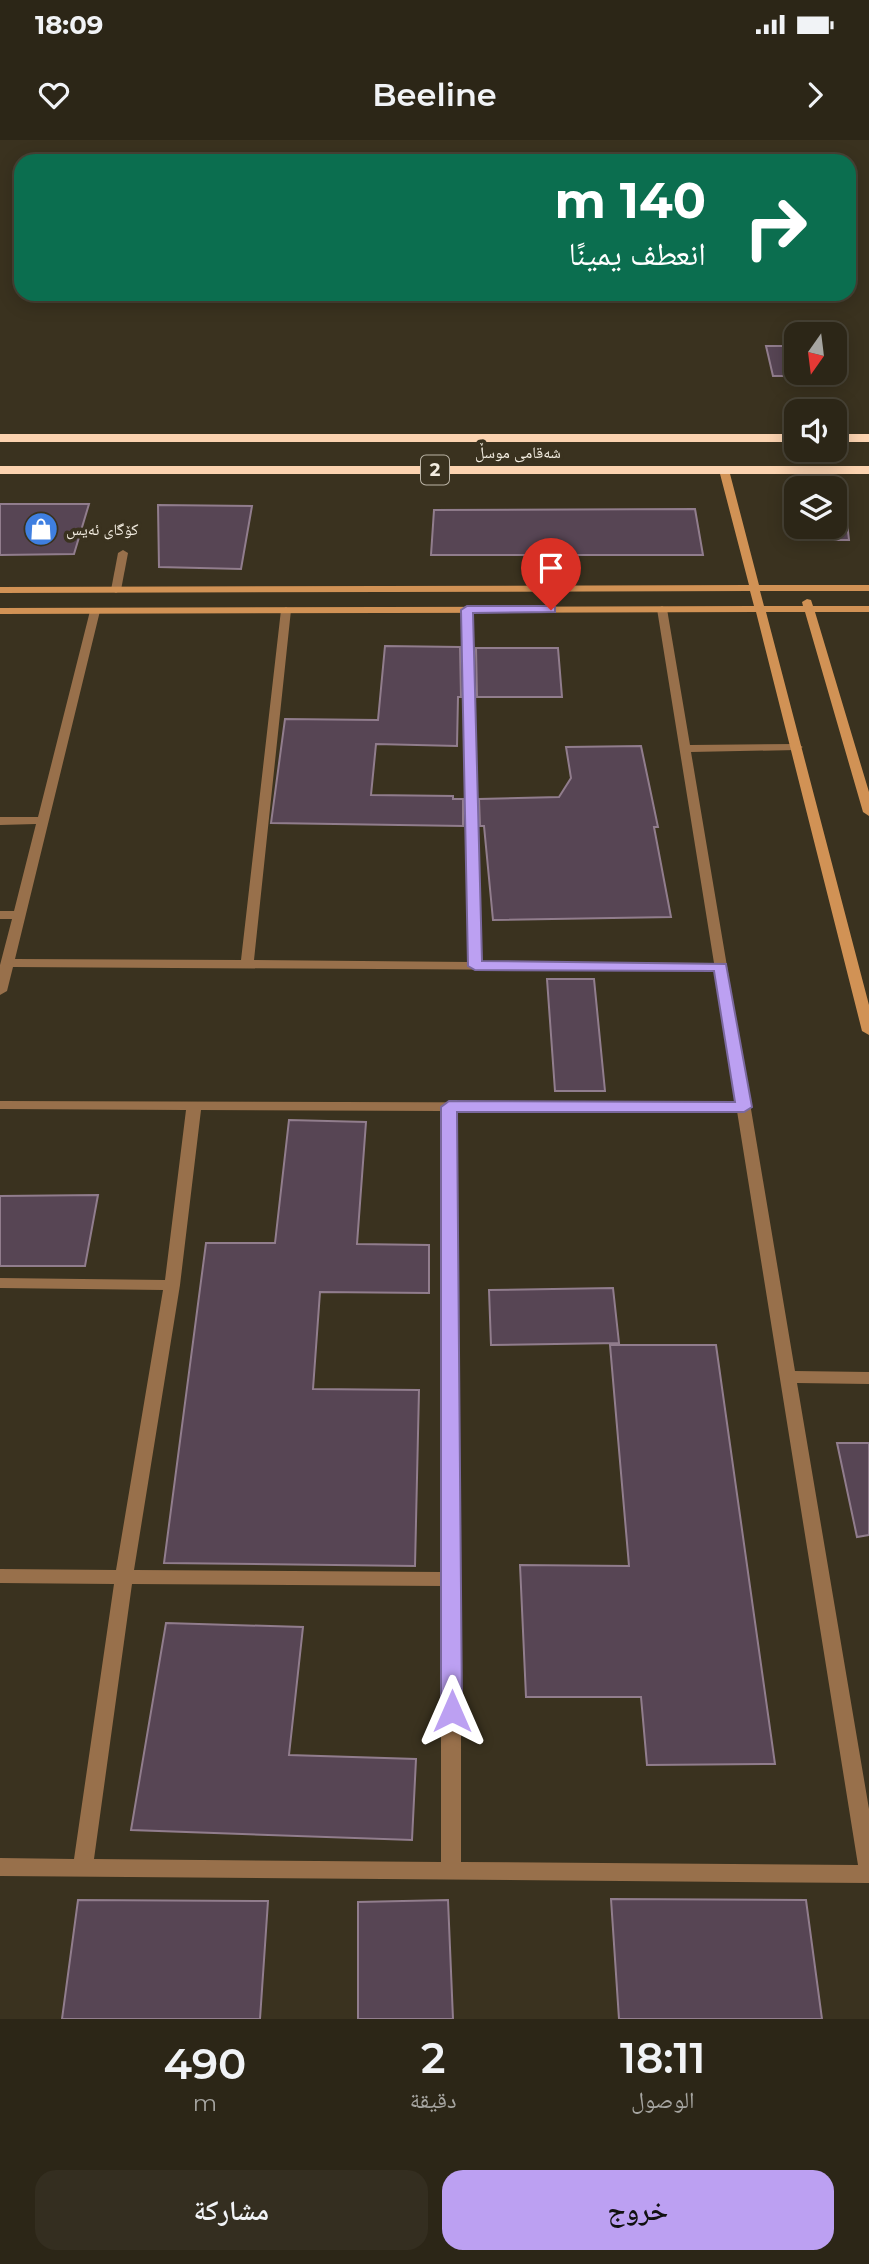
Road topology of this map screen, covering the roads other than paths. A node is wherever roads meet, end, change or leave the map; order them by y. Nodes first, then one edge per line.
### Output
1 (0, 438) edge
2 (784, 438) edge
3 (847, 438) edge
4 (869, 438) edge
5 (0, 470) edge
6 (724, 470) junction
7 (869, 470) edge
8 (123, 553) dead end
9 (755, 588) junction
10 (803, 588) junction
11 (869, 588) edge
12 (0, 590) edge
13 (116, 590) junction
14 (204, 590) junction
15 (662, 609) junction
16 (761, 609) junction
17 (809, 609) junction
18 (869, 609) edge
19 (202, 610) junction
20 (286, 610) junction
21 (467, 610) junction
22 (0, 611) edge
23 (95, 611) junction
24 (797, 747) junction
25 (685, 749) junction
26 (869, 812) edge
27 (43, 820) junction
28 (0, 821) edge
29 (0, 915) edge
30 (19, 915) junction
31 (7, 963) junction
32 (247, 964) junction
33 (475, 966) junction
34 (721, 967) junction
35 (0, 991) edge
36 (869, 1031) edge
37 (0, 1105) edge
38 (194, 1106) junction
39 (449, 1107) junction
40 (744, 1107) junction
41 (0, 1283) edge
42 (172, 1285) junction
43 (788, 1377) junction
44 (869, 1378) edge
45 (0, 1576) edge
46 (124, 1576) junction
47 (452, 1578) junction
48 (0, 1867) edge
49 (83, 1868) junction
50 (869, 1869) edge
51 (451, 1871) junction
52 (869, 1874) edge

1 - 2 highway, شەقامی موسڵ / 2
3 - 4 highway
5 - 6 highway, شەقامی موسڵ / 2
6 - 7 highway, شەقامی موسڵ / 2
6 - 9 street
8 - 13 street
9 - 10 street
9 - 14 street
9 - 16 street
10 - 11 street
10 - 17 street
12 - 13 street
13 - 14 street
14 - 19 street
15 - 16 street
15 - 21 street
15 - 25 street
16 - 17 street
16 - 24 street
17 - 18 street
17 - 26 street
19 - 20 street
19 - 23 street
20 - 21 street
20 - 32 street
21 - 33 street
22 - 23 street
23 - 27 street
24 - 25 street
24 - 36 street
25 - 34 street
27 - 28 street
27 - 30 street
29 - 30 street
30 - 31 street
31 - 32 street
31 - 35 street
32 - 33 street
33 - 34 street
34 - 40 street
37 - 38 street
38 - 39 street
38 - 42 street
39 - 40 street
39 - 47 street
40 - 43 street
41 - 42 street
42 - 46 street
43 - 44 street
43 - 50 street
45 - 46 street
46 - 47 street
46 - 49 street
47 - 51 street
48 - 49 street
49 - 51 street
51 - 52 street

